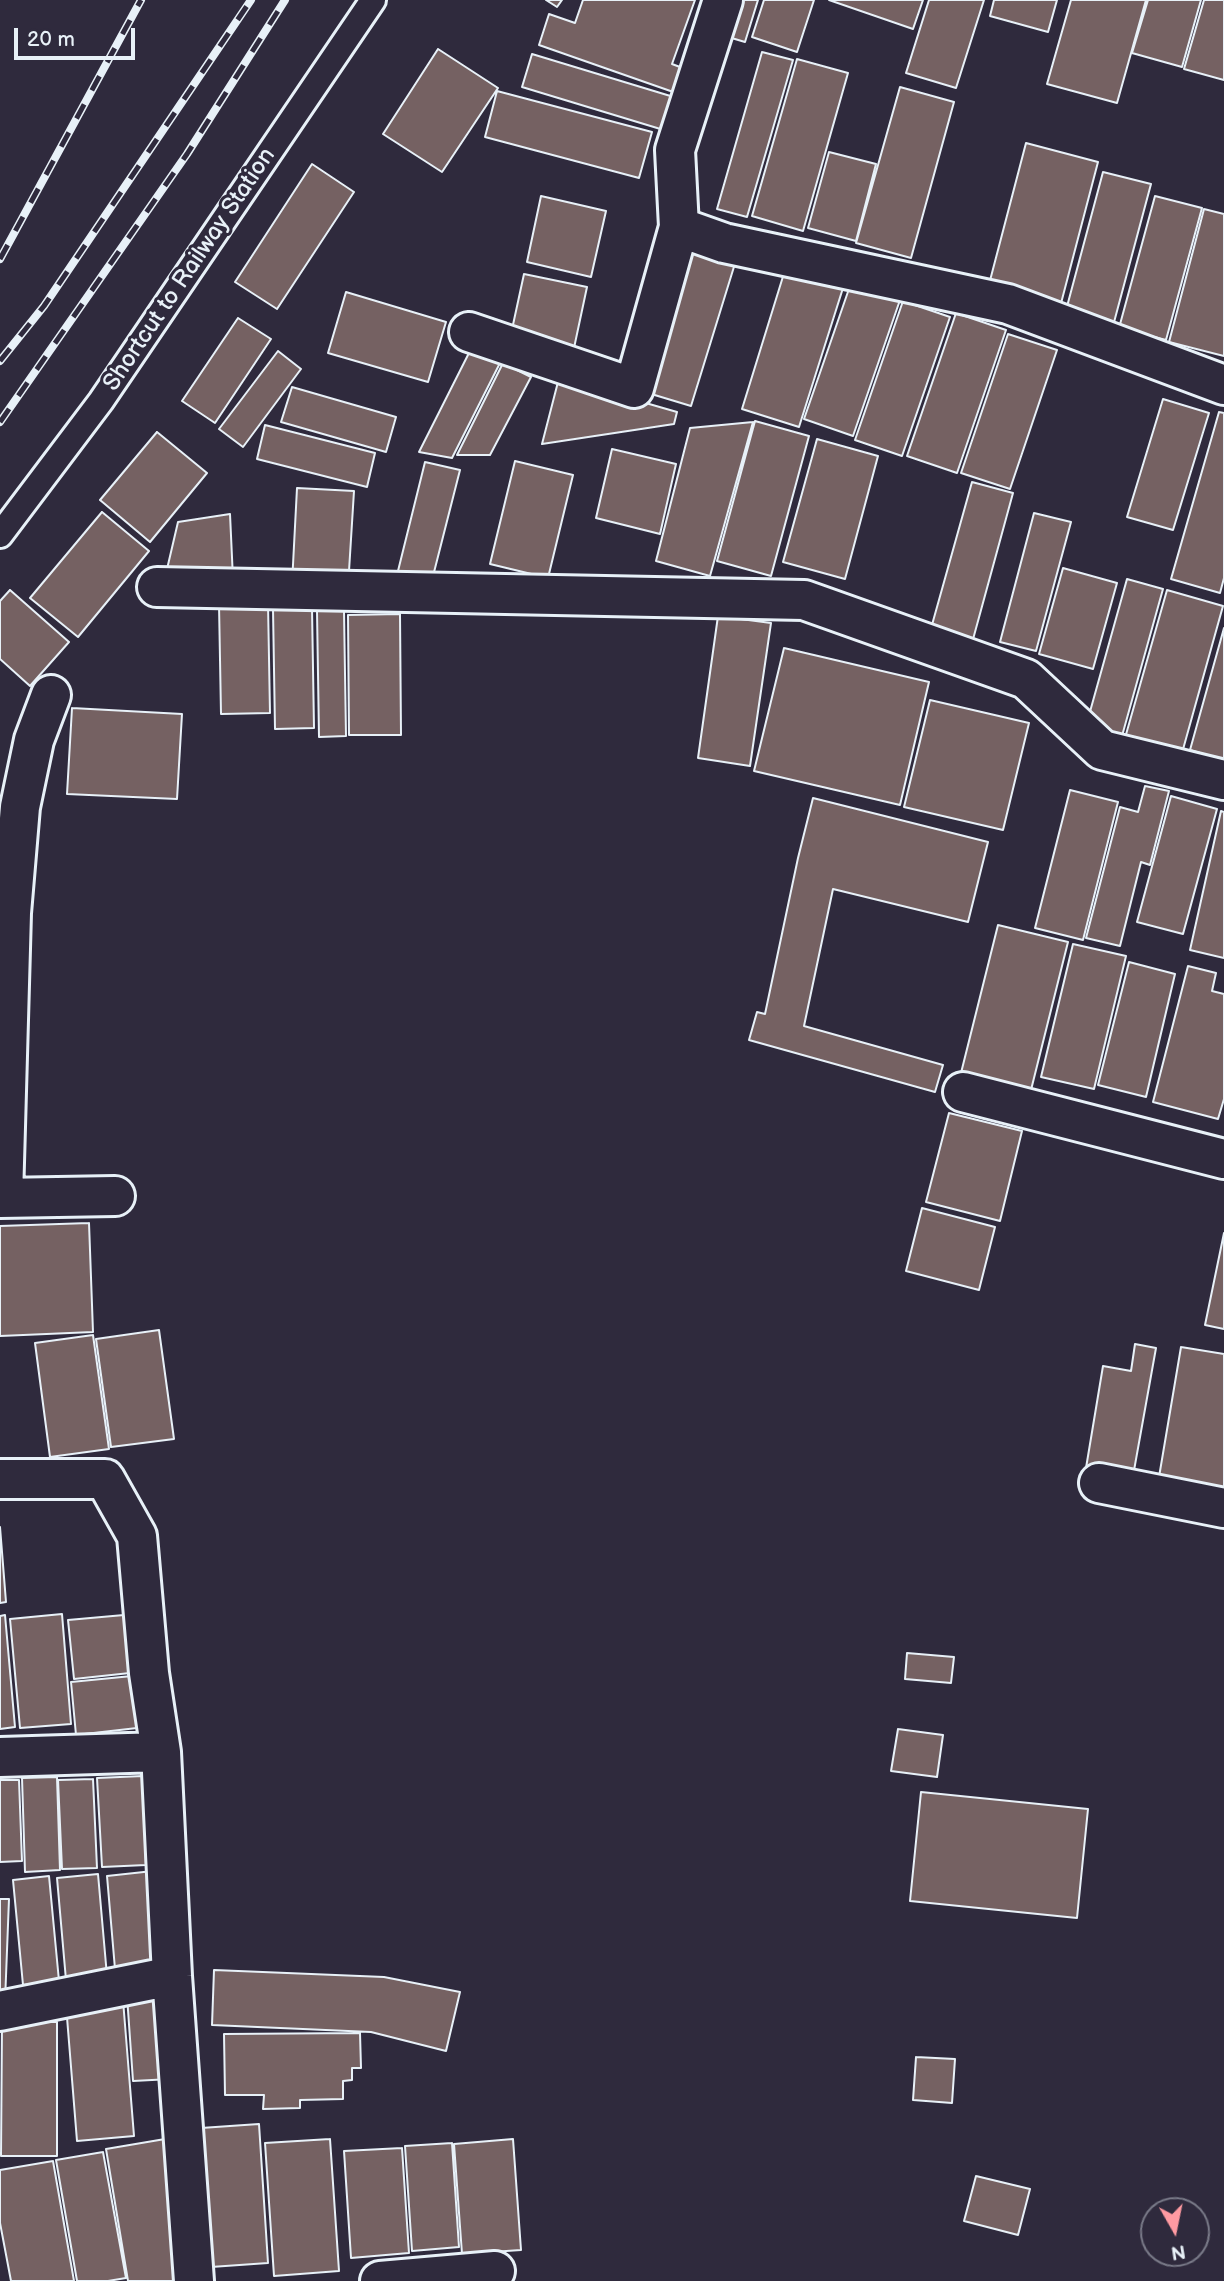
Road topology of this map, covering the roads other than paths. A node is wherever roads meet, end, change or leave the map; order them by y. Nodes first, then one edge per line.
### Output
1 (373, 0) edge
2 (723, 0) edge
3 (679, 227) junction
4 (469, 332) dead end
5 (1224, 386) edge
6 (0, 535) edge
7 (157, 587) dead end
8 (51, 695) dead end
9 (1224, 780) edge
10 (963, 1092) dead end
11 (1224, 1158) edge
12 (115, 1196) dead end
13 (1, 1198) edge
14 (0, 1479) edge
15 (1099, 1483) dead end
16 (1224, 1508) edge
17 (161, 1752) junction
18 (0, 1757) edge
19 (172, 1976) junction
20 (0, 2011) edge
21 (495, 2271) dead end
22 (194, 2281) edge
23 (380, 2281) edge

1 - 6 lane, Shortcut to Railway Station
2 - 3 street
3 - 4 street
3 - 5 street
7 - 9 street
8 - 13 street
10 - 11 street
12 - 13 street
14 - 17 street
15 - 16 street
17 - 18 street
17 - 19 street
19 - 20 street
19 - 22 street
21 - 23 street

